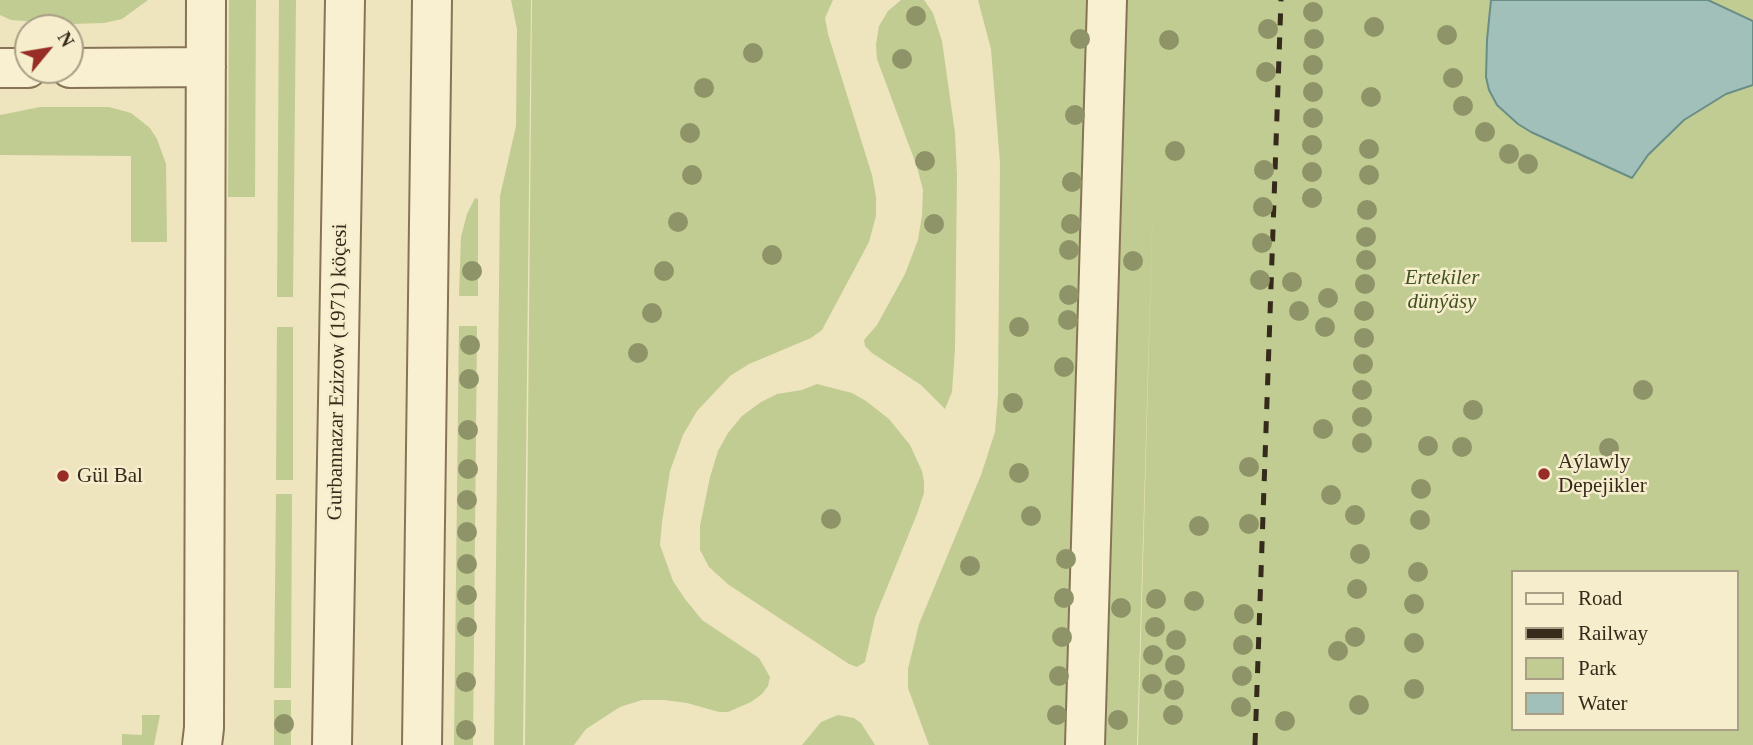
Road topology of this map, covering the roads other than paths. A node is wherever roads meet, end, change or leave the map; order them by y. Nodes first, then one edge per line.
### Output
1 (206, 0) edge
2 (345, 0) edge
3 (432, 0) edge
4 (1107, 0) edge
5 (206, 67) junction
6 (84, 68) edge
7 (202, 745) edge
8 (332, 745) edge
9 (422, 745) edge
10 (1085, 745) edge

1 - 5 street
2 - 8 street, Gurbannazar Ezizow (1971) köçesi
3 - 9 street
4 - 10 street
5 - 6 street
5 - 7 street

